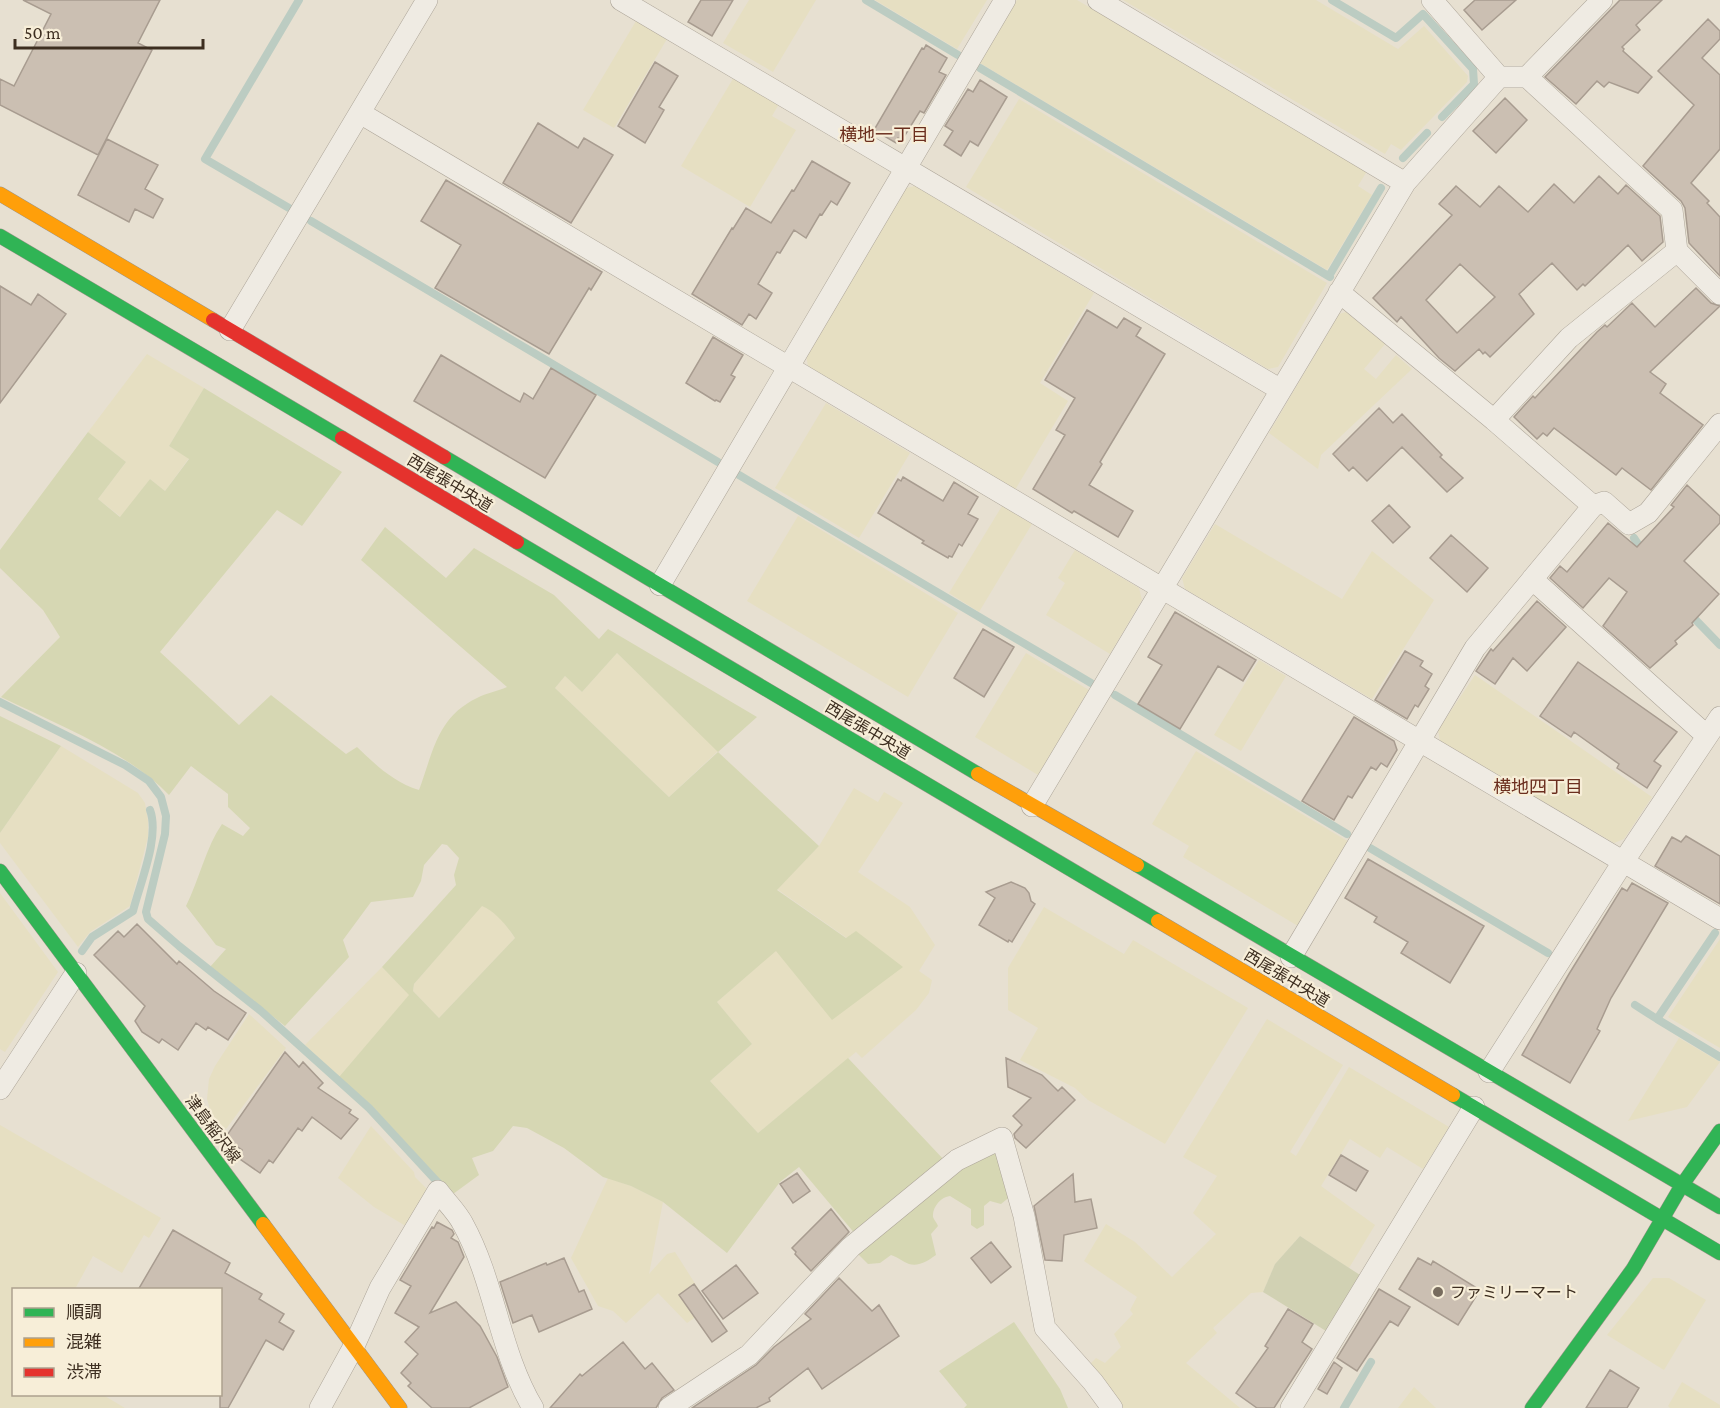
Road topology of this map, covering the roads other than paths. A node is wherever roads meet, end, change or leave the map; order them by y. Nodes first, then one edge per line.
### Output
1 (426, 0) edge
2 (621, 0) edge
3 (1005, 0) edge
4 (1098, 0) edge
5 (1432, 0) edge
6 (1602, 0) edge
7 (1499, 77) junction
8 (1527, 77) junction
9 (360, 113) junction
10 (906, 168) junction
11 (1405, 183) junction
12 (0, 194) edge
13 (0, 236) edge
14 (1677, 251) junction
15 (1339, 292) junction
16 (1720, 294) edge
17 (230, 330) junction
18 (788, 367) junction
19 (1281, 390) junction
20 (1494, 420) junction
21 (1720, 424) edge
22 (1593, 506) junction
23 (1532, 579) junction
24 (660, 585) junction
25 (1161, 589) junction
26 (1720, 717) edge
27 (1707, 736) junction
28 (1419, 742) junction
29 (1032, 806) junction
30 (1623, 862) junction
31 (0, 871) edge
32 (1720, 919) edge
33 (1291, 957) junction
34 (76, 973) junction
35 (1489, 1072) junction
36 (0, 1089) edge
37 (1474, 1107) junction
38 (1720, 1131) edge
39 (1683, 1185) junction
40 (1720, 1208) edge
41 (1662, 1219) junction
42 (1720, 1253) edge
43 (354, 1346) junction
44 (320, 1408) edge
45 (400, 1408) edge
46 (533, 1408) edge
47 (669, 1408) edge
48 (1112, 1408) edge
49 (1291, 1408) edge
50 (1532, 1408) edge

1 - 9 street
2 - 10 street
3 - 10 street
4 - 11 street
5 - 7 street
6 - 8 street
7 - 8 street
7 - 11 street
8 - 14 street
9 - 17 street
9 - 18 street
10 - 18 street
10 - 19 street
11 - 15 street
12 - 17 main road, 西尾張中央道
13 - 37 main road, 西尾張中央道
14 - 16 street
14 - 20 street
15 - 19 street
15 - 20 street
17 - 24 main road, 西尾張中央道
18 - 24 street
18 - 25 street
19 - 25 street
20 - 22 street
21 - 22 street
22 - 23 street
23 - 27 street
23 - 28 street
24 - 29 main road, 西尾張中央道
25 - 28 street
25 - 29 street
26 - 27 street
27 - 30 street
28 - 30 street
28 - 33 street
29 - 33 main road, 西尾張中央道
30 - 32 street
30 - 35 street
31 - 34 main road, 津島稲沢線
33 - 35 main road, 西尾張中央道
34 - 36 street
34 - 43 main road, 津島稲沢線
35 - 39 main road, 西尾張中央道
37 - 41 main road, 西尾張中央道
37 - 49 street
38 - 39 main road
39 - 40 main road, 西尾張中央道
39 - 41 main road
41 - 42 main road, 西尾張中央道
41 - 50 main road
43 - 44 street
43 - 45 main road, 津島稲沢線
43 - 46 street
47 - 48 street

